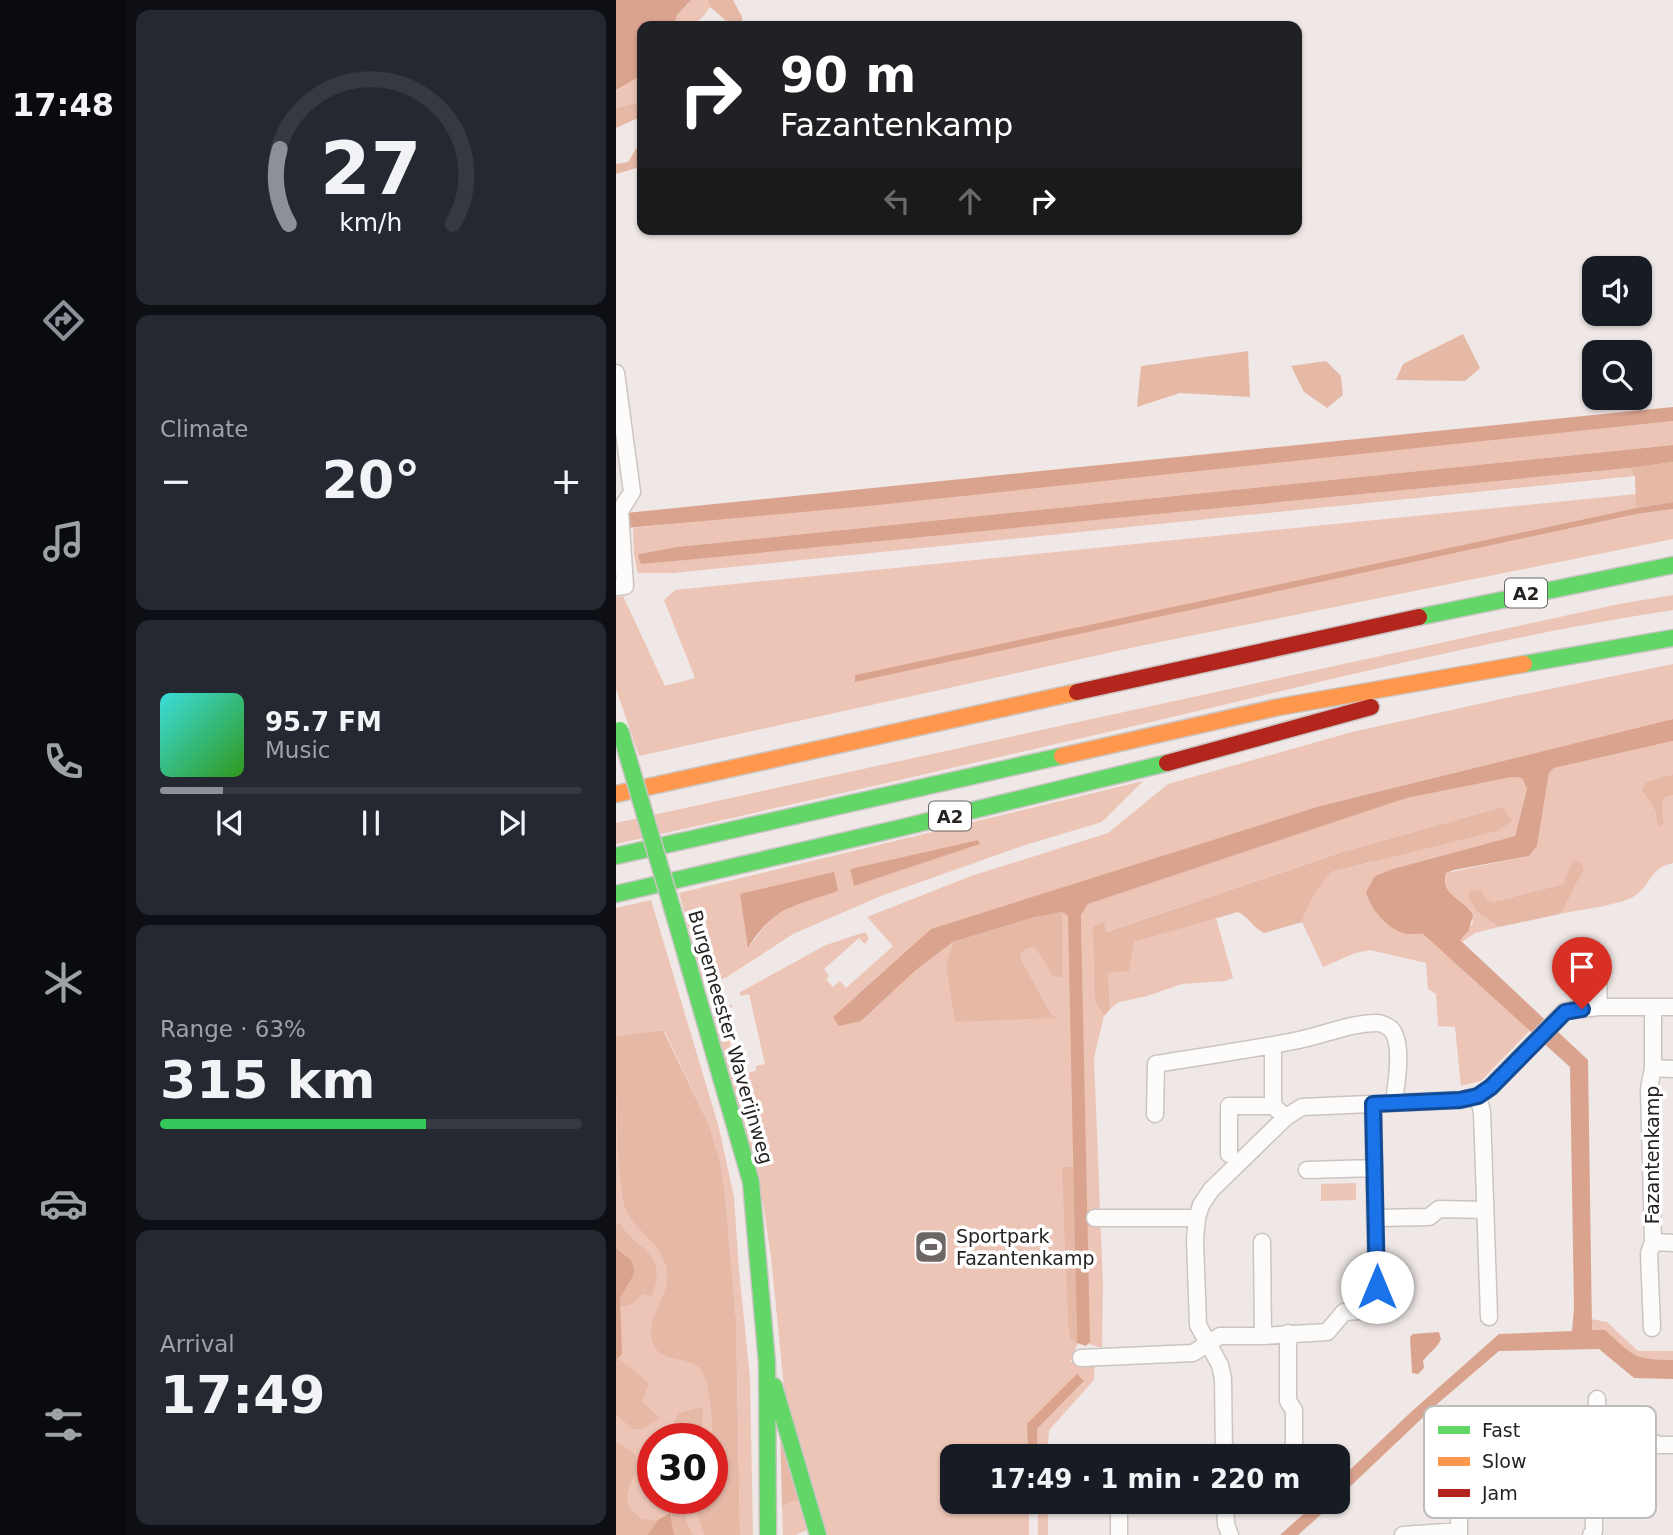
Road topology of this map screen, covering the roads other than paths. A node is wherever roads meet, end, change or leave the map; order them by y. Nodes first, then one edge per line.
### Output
1 (616, 373) edge
2 (1673, 565) edge
3 (616, 587) edge
4 (1673, 638) edge
5 (1514, 665) junction
6 (618, 723) edge
7 (616, 794) edge
8 (616, 856) edge
9 (616, 894) edge
10 (1578, 974) dead end
11 (1599, 1007) junction
12 (1653, 1007) junction
13 (1673, 1007) edge
14 (1273, 1045) junction
15 (1653, 1068) junction
16 (1673, 1069) edge
17 (1478, 1096) junction
18 (1394, 1102) junction
19 (1373, 1104) junction
20 (1273, 1106) junction
21 (1155, 1114) dead end
22 (1286, 1117) junction
23 (1229, 1154) dead end
24 (1375, 1168) junction
25 (1307, 1170) dead end
26 (1485, 1210) junction
27 (1095, 1218) dead end
28 (1197, 1218) junction
29 (1376, 1218) junction
30 (1262, 1242) dead end
31 (1653, 1242) junction
32 (1673, 1243) edge
33 (1489, 1317) dead end
34 (1652, 1328) dead end
35 (1288, 1333) junction
36 (1263, 1336) junction
37 (1208, 1344) junction
38 (1082, 1358) dead end
39 (767, 1363) junction
40 (1597, 1399) dead end
41 (1597, 1406) edge
42 (1224, 1444) edge
43 (1294, 1444) edge
44 (1119, 1514) edge
45 (1226, 1514) edge
46 (1594, 1518) edge
47 (1459, 1533) edge
48 (768, 1535) edge
49 (818, 1535) edge
50 (1119, 1535) edge
51 (1230, 1535) edge
52 (1403, 1535) edge
53 (1591, 1535) edge

1 - 3 street
2 - 7 main road, A2
4 - 5 main road, A2
5 - 8 main road, A2
5 - 9 main road, A2
6 - 39 main road, Burgemeester Waverijnweg, bridge
10 - 11 street
11 - 12 street
11 - 17 street
12 - 13 street
12 - 15 street, Fazantenkamp
14 - 18 street
14 - 20 street
14 - 21 street
15 - 16 street, Fazantenkamp
15 - 31 street, Fazantenkamp
17 - 18 street
17 - 26 street
18 - 19 street
19 - 22 street
19 - 24 street
20 - 22 street
20 - 23 street
22 - 28 street
24 - 25 street
24 - 29 street
26 - 29 street
26 - 33 street
27 - 28 street
28 - 37 street
29 - 35 street
30 - 36 street
31 - 32 street, Fazantenkamp
31 - 34 street, Fazantenkamp
35 - 36 street
35 - 43 street
36 - 37 street
37 - 38 street
37 - 42 street
39 - 48 main road, Burgemeester Waverijnweg
39 - 49 main road, Burgemeester Waverijnweg
40 - 41 street
44 - 50 street
45 - 51 street
46 - 53 street
47 - 52 street

